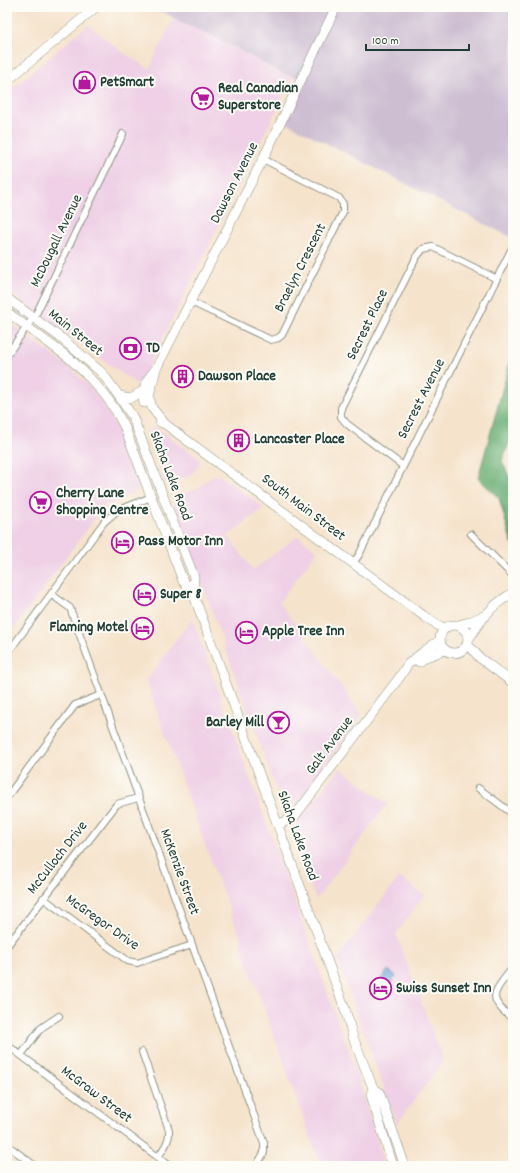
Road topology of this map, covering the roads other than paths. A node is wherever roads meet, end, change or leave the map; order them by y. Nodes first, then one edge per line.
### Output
1 (96, 7) edge
2 (332, 9) edge
3 (7, 81) edge
4 (123, 134) dead end
5 (263, 159) junction
6 (513, 246) edge
7 (497, 279) junction
8 (7, 298) edge
9 (192, 302) junction
10 (7, 312) edge
11 (33, 318) junction
12 (27, 327) junction
13 (7, 355) edge
14 (145, 394) junction
15 (119, 396) junction
16 (116, 411) joint
17 (403, 466) junction
18 (162, 494) junction
19 (151, 497) junction
20 (471, 534) dead end
21 (353, 563) junction
22 (513, 576) edge
23 (193, 593) junction
24 (513, 593) edge
25 (51, 594) junction
26 (486, 614) junction
27 (424, 616) junction
28 (459, 625) junction
29 (445, 628) junction
30 (439, 639) junction
31 (467, 642) junction
32 (445, 650) junction
33 (459, 652) junction
34 (7, 654) edge
35 (480, 658) junction
36 (399, 678) junction
37 (513, 684) edge
38 (101, 695) junction
39 (478, 788) dead end
40 (7, 797) edge
41 (138, 798) junction
42 (274, 813) junction
43 (296, 814) junction
44 (513, 814) edge
45 (278, 825) junction
46 (43, 898) junction
47 (192, 945) junction
48 (7, 946) edge
49 (513, 967) edge
50 (59, 1016) dead end
51 (513, 1019) edge
52 (7, 1045) edge
53 (142, 1052) dead end
54 (21, 1055) junction
55 (373, 1088) junction
56 (7, 1145) edge
57 (158, 1157) junction
58 (35, 1166) edge
59 (170, 1166) edge
60 (256, 1166) edge
61 (393, 1166) edge
62 (405, 1166) edge

1 - 3 street
2 - 5 street, Dawson Avenue
4 - 11 street, McDougall Avenue
5 - 9 street, Dawson Avenue
5 - 9 street, Braelyn Crescent
6 - 7 street, Secrest Avenue
7 - 17 street, Secrest Avenue
7 - 17 street, Secrest Place
8 - 11 street, Main Street
9 - 14 street, Dawson Avenue
10 - 12 street, Main Street
11 - 12 street, McDougall Avenue
11 - 15 street, Main Street
12 - 13 street, McDougall Avenue
12 - 16 street, Main Street
14 - 15 street
14 - 21 street, South Main Street
15 - 18 street, Skaha Lake Road
16 - 19 street, Skaha Lake Road
17 - 21 street, Secrest Avenue
18 - 19 street
18 - 23 street, Skaha Lake Road
19 - 23 street, Skaha Lake Road
19 - 25 street
20 - 22 street
21 - 27 street, South Main Street
23 - 42 street, Skaha Lake Road
24 - 26 street
25 - 34 street
25 - 38 street, McKenzie Street
26 - 28 street
26 - 31 street
27 - 29 street, South Main Street
27 - 30 street, South Main Street
28 - 29 street
28 - 31 street
29 - 30 street
30 - 32 street
30 - 36 street, Galt Avenue
31 - 33 street
31 - 35 street
32 - 33 street
32 - 36 street, Galt Avenue
33 - 35 street
35 - 37 street
36 - 43 street, Galt Avenue
38 - 40 street
38 - 41 street, McKenzie Street
39 - 44 street
41 - 46 street, McCulloch Drive
41 - 47 street, McKenzie Street
42 - 43 street
42 - 45 street, Skaha Lake Road
43 - 45 street, Galt Avenue
45 - 55 street, Skaha Lake Road
46 - 47 street, McGregor Drive
46 - 48 street, McCulloch Drive
47 - 60 street, McKenzie Street
49 - 51 street
50 - 54 street
52 - 54 street, McGraw Street
53 - 57 street
54 - 57 street, McGraw Street
55 - 61 street, Skaha Lake Road
55 - 62 street, Skaha Lake Road
56 - 58 street
57 - 59 street, McGraw Street

